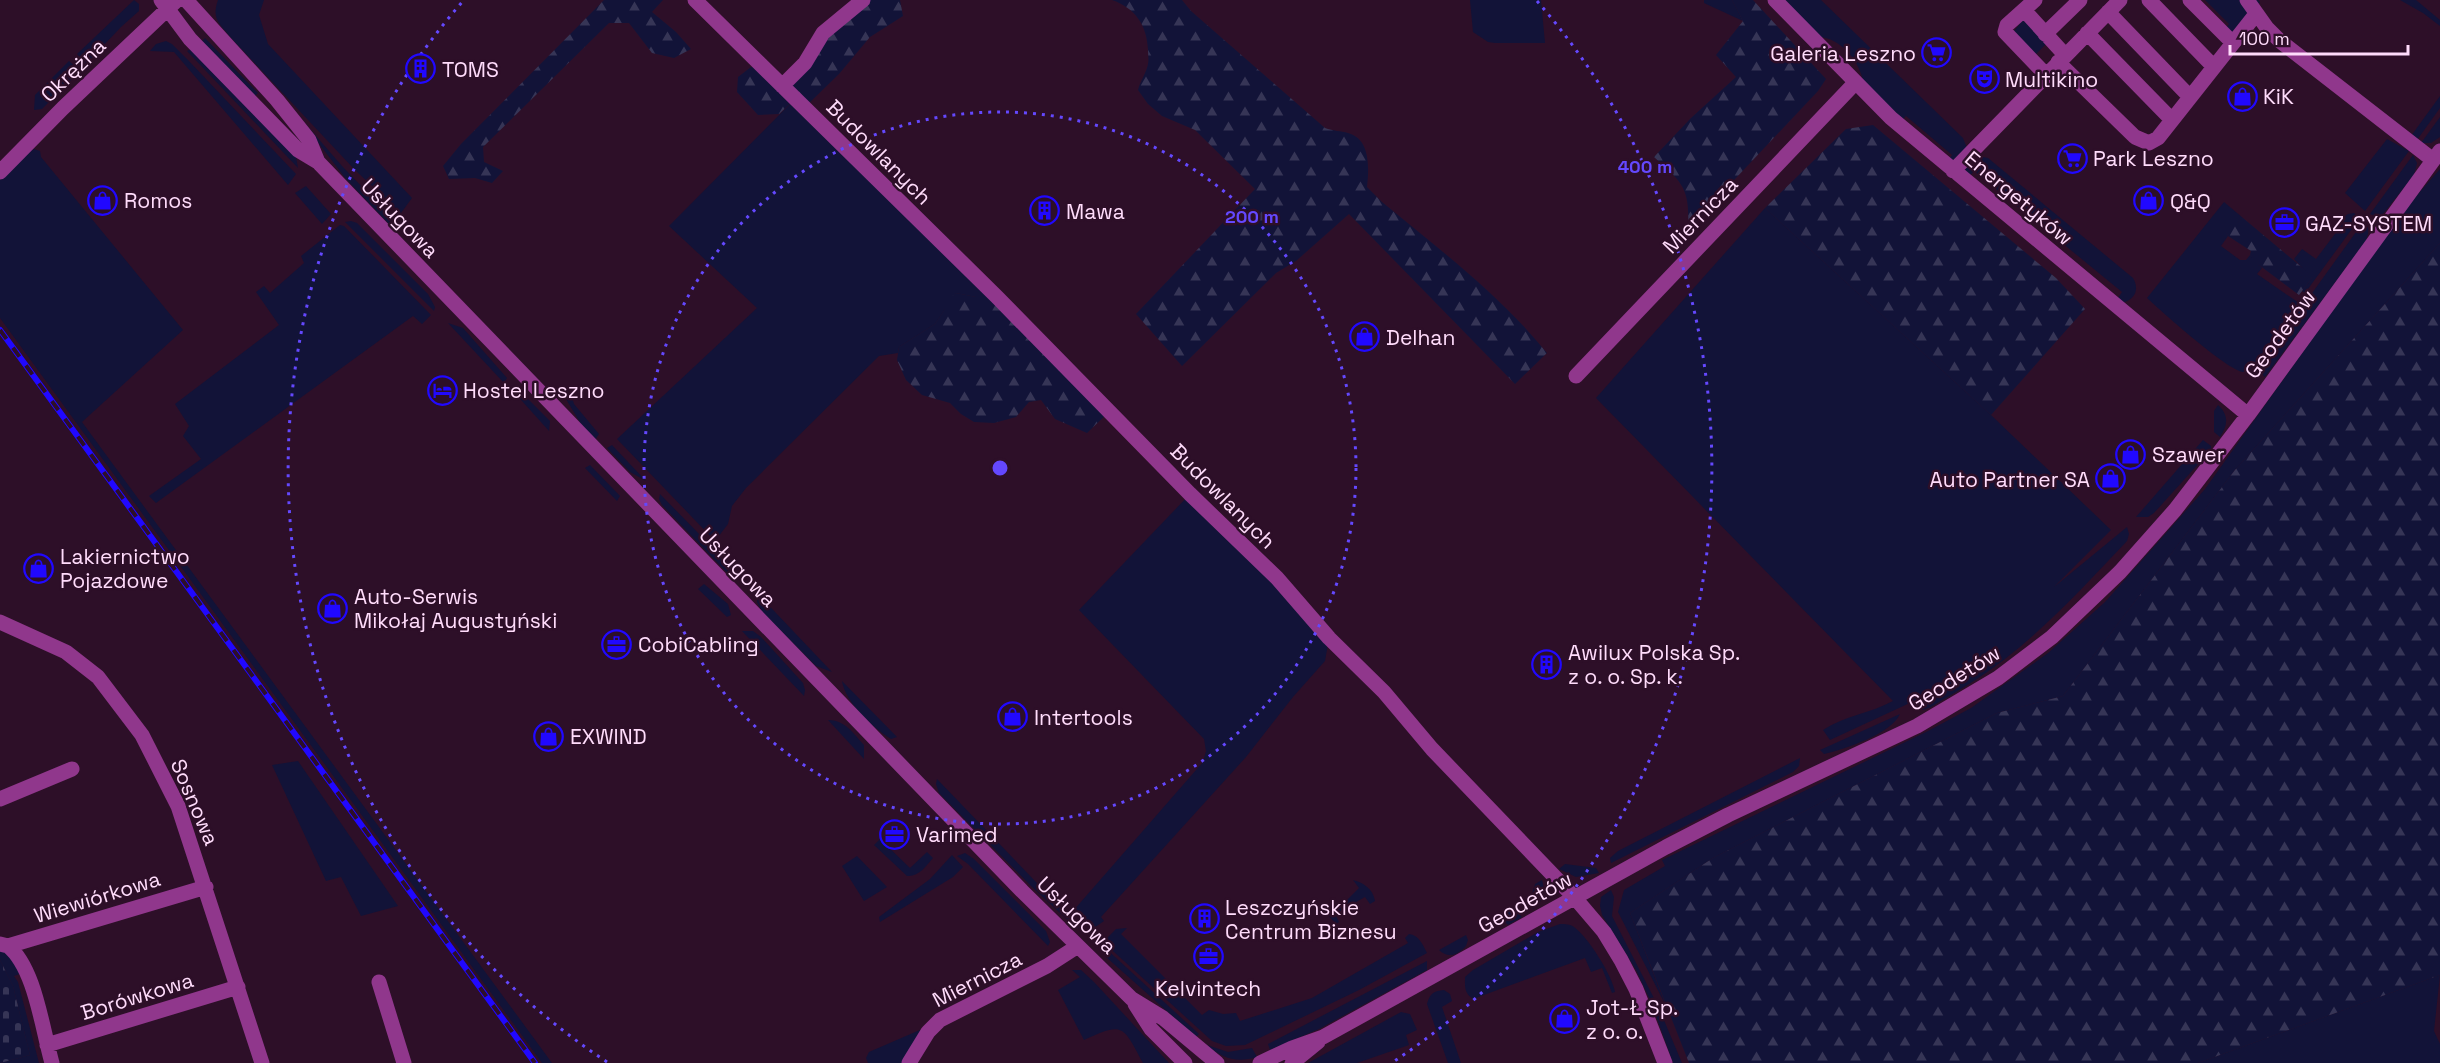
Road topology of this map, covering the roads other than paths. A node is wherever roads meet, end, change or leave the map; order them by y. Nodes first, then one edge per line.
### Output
1 (186, 0) edge
2 (695, 0) edge
3 (863, 0) edge
4 (1775, 0) edge
5 (2080, 0) edge
6 (2120, 0) edge
7 (2149, 0) edge
8 (2190, 0) edge
9 (2247, 0) edge
10 (168, 3) edge
11 (2029, 5) edge
12 (2108, 12) junction
13 (2256, 14) junction
14 (2087, 33) junction
15 (2045, 34) junction
16 (2233, 43) junction
17 (2062, 59) junction
18 (2214, 67) junction
19 (2046, 75) junction
20 (1855, 83) junction
21 (782, 86) junction
22 (2190, 97) junction
23 (2172, 120) junction
24 (2437, 156) edge
25 (318, 162) junction
26 (1953, 171) junction
27 (0, 172) edge
28 (1576, 376) dead end
29 (2248, 415) junction
30 (0, 622) edge
31 (72, 769) dead end
32 (0, 799) edge
33 (206, 887) junction
34 (1575, 898) junction
35 (4, 945) edge
36 (1078, 946) junction
37 (379, 982) dead end
38 (238, 987) junction
39 (1132, 999) junction
40 (1323, 1037) junction
41 (47, 1045) junction
42 (52, 1063) edge
43 (262, 1063) edge
44 (404, 1063) edge
45 (909, 1063) edge
46 (1185, 1063) edge
47 (1217, 1063) edge
48 (1260, 1063) edge
49 (1292, 1063) edge
50 (1665, 1063) edge

1 - 25 street, Usługowa
2 - 21 street, Budowlanych
3 - 21 street
4 - 20 street, Energetyków
5 - 15 street
6 - 12 street
7 - 18 street
8 - 16 street
9 - 13 street
10 - 25 street, Usługowa
10 - 27 street, Okrężna
11 - 15 street
11 - 19 street
12 - 14 street
12 - 22 street
13 - 16 street
13 - 24 street
14 - 17 street
14 - 23 street
15 - 17 street
16 - 18 street
17 - 19 street
17 - 23 street
18 - 22 street
19 - 26 street
20 - 26 street, Energetyków
20 - 28 street, Miernicza
21 - 34 street, Budowlanych
22 - 23 street
24 - 29 street, Geodetów
25 - 36 street, Usługowa
26 - 29 street, Energetyków
29 - 34 street, Geodetów
30 - 33 street, Sosnowa
31 - 32 street
33 - 35 street, Wiewiórkowa
33 - 38 street, Sosnowa
34 - 40 street, Geodetów
34 - 50 street, Budowlanych
35 - 41 street
36 - 39 street, Usługowa
36 - 45 street, Miernicza
37 - 44 street
38 - 41 street, Borówkowa
38 - 43 street, Sosnowa
39 - 46 street, Usługowa
39 - 47 street, Usługowa
40 - 48 street, Geodetów
40 - 49 street, Geodetów
41 - 42 street

